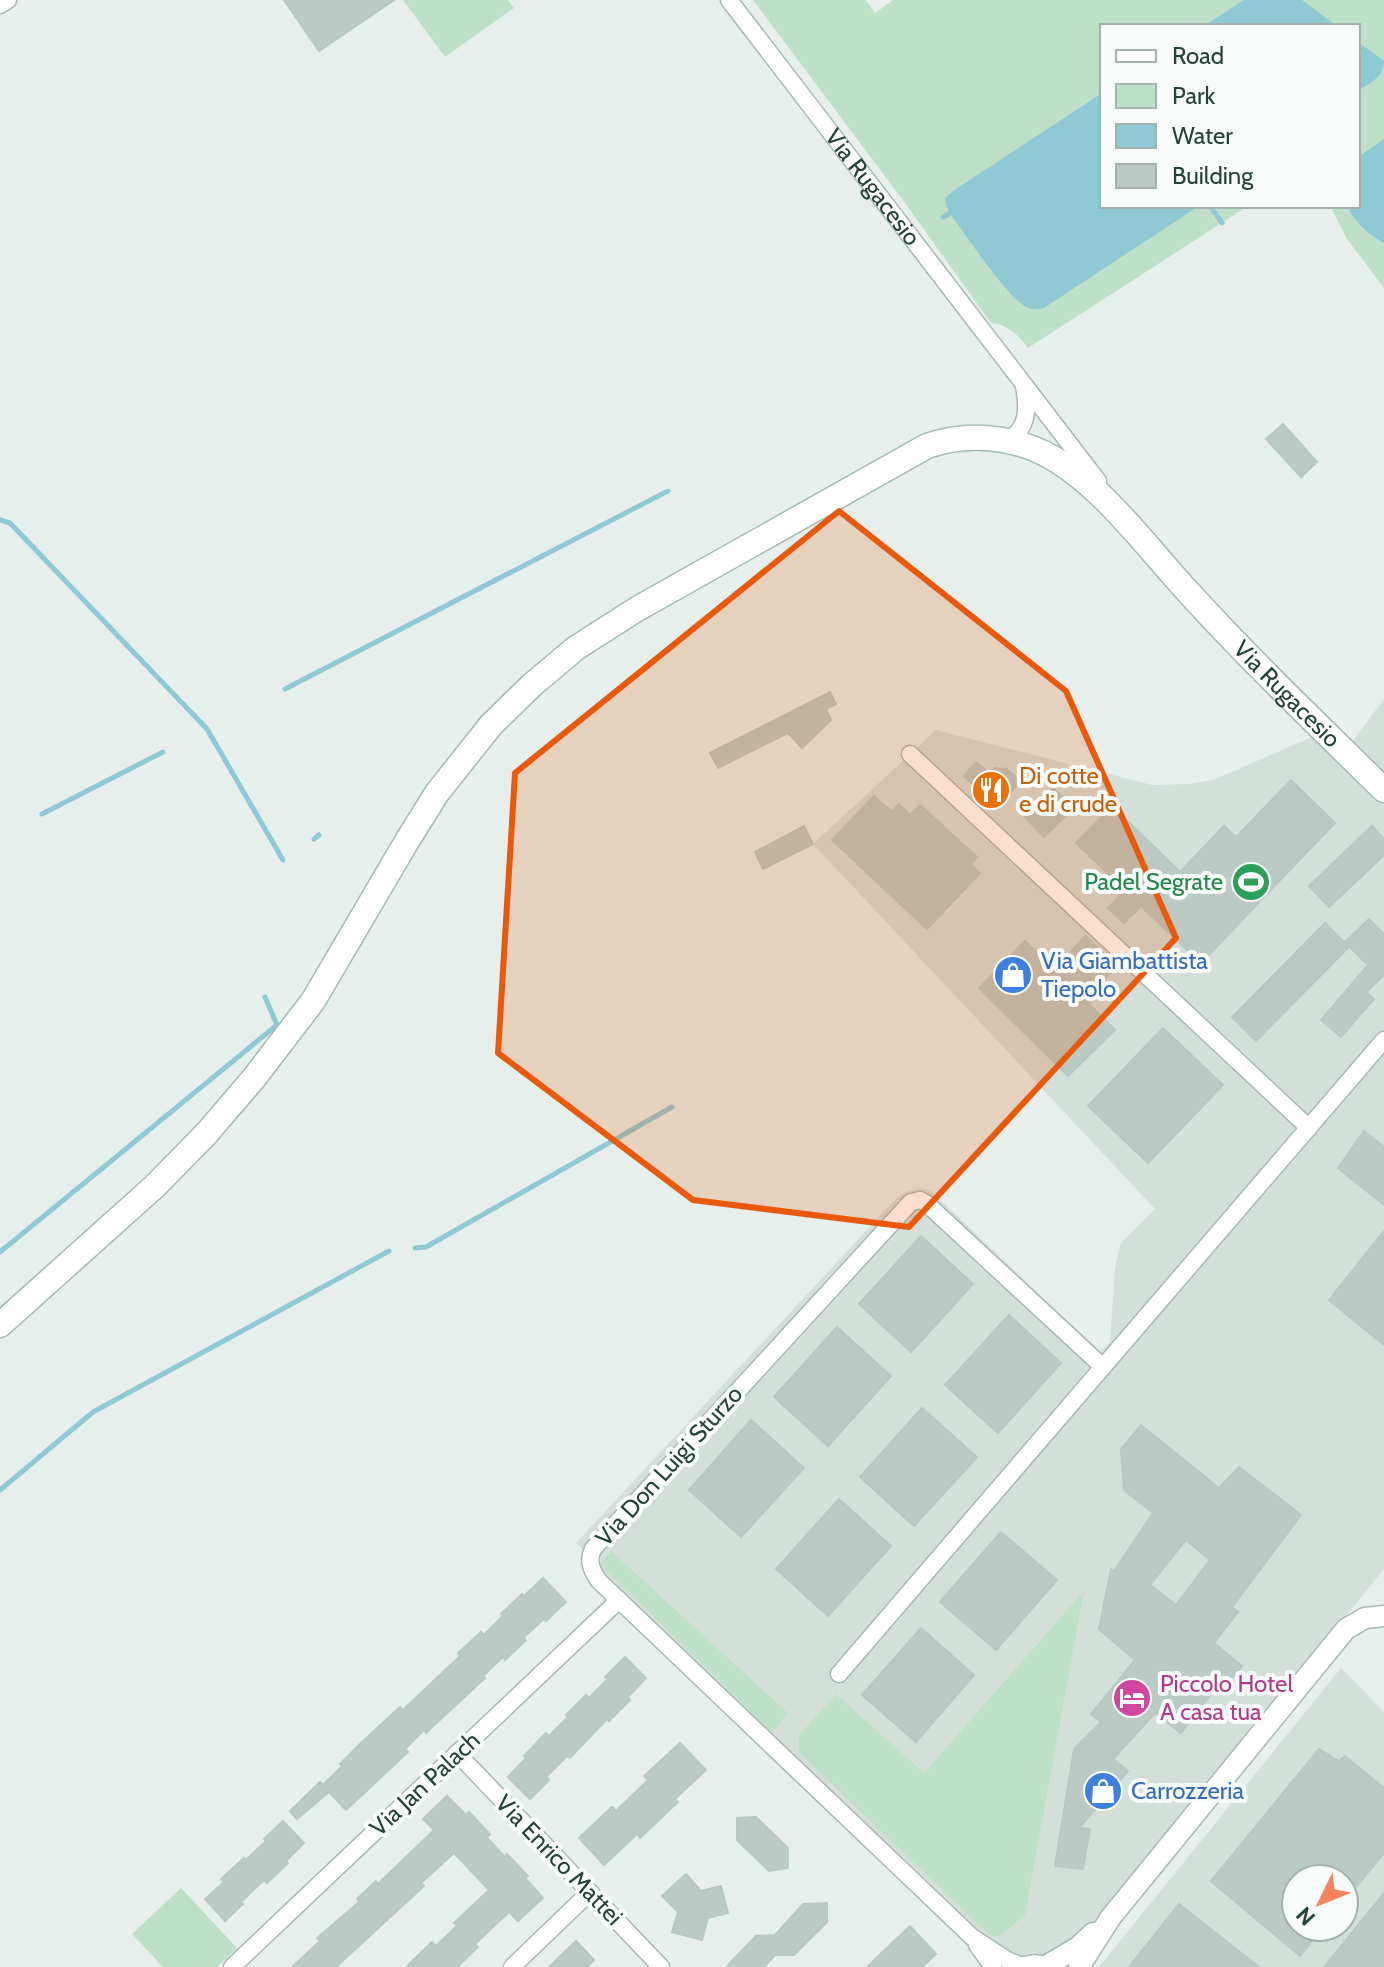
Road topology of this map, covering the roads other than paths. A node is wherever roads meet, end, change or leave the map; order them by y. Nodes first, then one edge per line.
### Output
1 (8, 0) edge
2 (729, 0) edge
3 (0, 5) edge
4 (1019, 379) junction
5 (1012, 436) junction
6 (1159, 560) junction
7 (910, 754) dead end
8 (1384, 790) edge
9 (1384, 1040) edge
10 (1309, 1128) junction
11 (0, 1325) edge
12 (1103, 1367) junction
13 (619, 1600) junction
14 (1384, 1616) edge
15 (839, 1674) dead end
16 (457, 1753) junction
17 (590, 1892) junction
18 (1111, 1917) junction
19 (972, 1937) junction
20 (232, 1967) edge
21 (512, 1967) edge
22 (661, 1967) edge
23 (993, 1967) edge
24 (1024, 1967) edge
25 (1047, 1967) edge
26 (1079, 1967) edge

1 - 3 street
2 - 4 street, Via Rugacesio
4 - 5 street
4 - 6 street, Via Rugacesio
5 - 6 main road, Via Rugacesio
5 - 11 main road, Via Rugacesio
6 - 8 main road, Via Rugacesio
7 - 10 street
9 - 10 street
10 - 12 street
12 - 13 street, Via Don Luigi Sturzo
12 - 15 street
13 - 16 street, Via Jan Palach
13 - 19 street, Via Don Luigi Sturzo
14 - 18 street
16 - 17 street, Via Enrico Mattei
16 - 20 street, Via Jan Palach
17 - 21 street
17 - 22 street, Via Enrico Mattei
18 - 25 street
18 - 26 street
19 - 23 street, Via Don Luigi Sturzo
19 - 24 street, Via Don Luigi Sturzo
24 - 25 street

